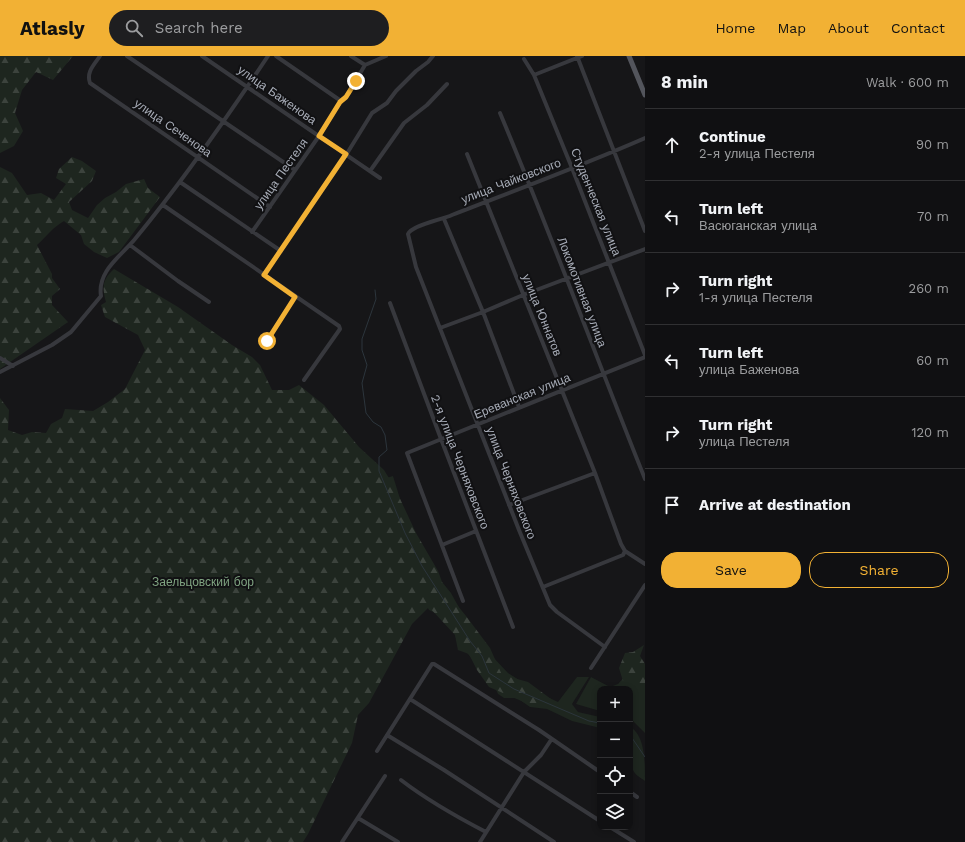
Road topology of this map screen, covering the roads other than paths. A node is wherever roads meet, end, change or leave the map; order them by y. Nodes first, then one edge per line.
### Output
1 (100, 56) edge
2 (127, 56) edge
3 (202, 56) edge
4 (268, 56) edge
5 (276, 56) edge
6 (351, 56) edge
7 (386, 56) edge
8 (433, 56) edge
9 (630, 56) edge
10 (579, 57) edge
11 (524, 59) dead end
12 (365, 66) junction
13 (534, 75) junction
14 (447, 84) dead end
15 (247, 87) junction
16 (645, 95) edge
17 (340, 102) junction
18 (500, 113) dead end
19 (223, 121) junction
20 (319, 136) junction
21 (645, 138) edge
22 (614, 152) junction
23 (346, 154) junction
24 (467, 154) dead end
25 (198, 157) junction
26 (572, 168) junction
27 (295, 170) junction
28 (370, 171) junction
29 (380, 178) dead end
30 (180, 182) junction
31 (530, 185) junction
32 (486, 202) junction
33 (163, 205) junction
34 (270, 207) junction
35 (444, 219) junction
36 (645, 231) edge
37 (252, 232) junction
38 (408, 234) joint
39 (130, 245) junction
40 (645, 249) edge
41 (281, 252) junction
42 (609, 263) junction
43 (264, 275) junction
44 (566, 280) junction
45 (523, 295) junction
46 (295, 297) junction
47 (209, 302) dead end
48 (390, 303) dead end
49 (483, 312) junction
50 (440, 328) junction
51 (267, 341) dead end
52 (645, 356) edge
53 (0, 358) edge
54 (12, 366) junction
55 (0, 372) edge
56 (603, 373) junction
57 (304, 380) dead end
58 (561, 391) junction
59 (519, 407) junction
60 (478, 424) junction
61 (441, 439) junction
62 (595, 473) junction
63 (645, 479) edge
64 (509, 505) junction
65 (476, 531) junction
66 (442, 545) junction
67 (625, 551) junction
68 (645, 564) edge
69 (645, 585) edge
70 (543, 587) junction
71 (462, 601) dead end
72 (513, 627) dead end
73 (605, 647) junction
74 (591, 668) dead end
75 (410, 699) junction
76 (387, 735) junction
77 (551, 740) junction
78 (377, 751) dead end
79 (597, 770) edge
80 (524, 772) junction
81 (385, 776) dead end
82 (401, 780) dead end
83 (633, 794) edge
84 (637, 797) dead end
85 (502, 807) junction
86 (358, 818) junction
87 (597, 819) edge
88 (615, 830) edge
89 (486, 832) junction
90 (342, 842) edge
91 (398, 842) edge
92 (480, 842) edge
93 (554, 842) edge
94 (634, 842) edge

1 - 25 street, улица Сеченова
2 - 19 street
3 - 15 street, улица Баженова
4 - 15 street
5 - 17 street
6 - 12 street
7 - 12 street
8 - 23 street
9 - 16 main road
10 - 13 street
10 - 22 street
11 - 13 street, Студенческая улица
12 - 17 street, улица Пестеля
13 - 26 street, Студенческая улица
14 - 28 street
15 - 19 street
15 - 20 street, улица Баженова
17 - 20 street, улица Пестеля
18 - 31 street, Локомотивная улица
19 - 25 street
19 - 27 street
20 - 23 street, улица Баженова
20 - 27 street, улица Пестеля
21 - 22 street, улица Чайковского
22 - 26 street, улица Чайковского
22 - 36 street
23 - 28 street, улица Баженова
23 - 41 street
24 - 32 street, улица Юннатов
25 - 30 street
25 - 34 street, улица Сеченова
26 - 31 street, улица Чайковского
26 - 42 street, Студенческая улица
27 - 34 street, улица Пестеля
28 - 29 street, улица Баженова
30 - 33 street
30 - 37 street
31 - 32 street, улица Чайковского
31 - 44 street, Локомотивная улица
32 - 35 street, улица Чайковского
32 - 45 street, улица Юннатов
33 - 39 street
33 - 43 street
34 - 37 street, улица Пестеля
35 - 38 street, улица Чайковского
35 - 49 street
37 - 41 street
38 - 50 street, улица Черняховского
39 - 47 street
39 - 54 street
40 - 42 street
41 - 43 street
42 - 44 street
42 - 52 street, Студенческая улица
43 - 46 street
44 - 45 street
44 - 56 street, Локомотивная улица
45 - 49 street
45 - 58 street, улица Юннатов
46 - 51 street
46 - 57 street
48 - 61 street, 2-я улица Черняховского
49 - 50 street
49 - 59 street
50 - 60 street, улица Черняховского
52 - 56 street, Ереванская улица
53 - 54 street
54 - 55 street
56 - 58 street, Ереванская улица
56 - 63 street, Локомотивная улица
58 - 59 street, Ереванская улица
58 - 62 street, улица Юннатов
59 - 60 street, Ереванская улица
60 - 61 street, Ереванская улица
60 - 64 street, улица Черняховского
61 - 65 street, 2-я улица Черняховского
61 - 66 street, Ереванская улица
62 - 64 street
62 - 67 street, улица Юннатов
64 - 70 street, улица Черняховского
65 - 66 street
65 - 72 street, 2-я улица Черняховского
66 - 71 street
67 - 68 street
67 - 70 street
69 - 73 street
70 - 73 street, улица Черняховского
73 - 74 street
75 - 76 street
75 - 77 street
75 - 80 street
76 - 78 street
76 - 85 street
77 - 79 street
77 - 80 street
80 - 85 street
80 - 87 street
81 - 86 street
82 - 89 street
83 - 84 street
85 - 89 street
85 - 93 street
86 - 90 street
86 - 91 street
88 - 94 street
89 - 92 street

